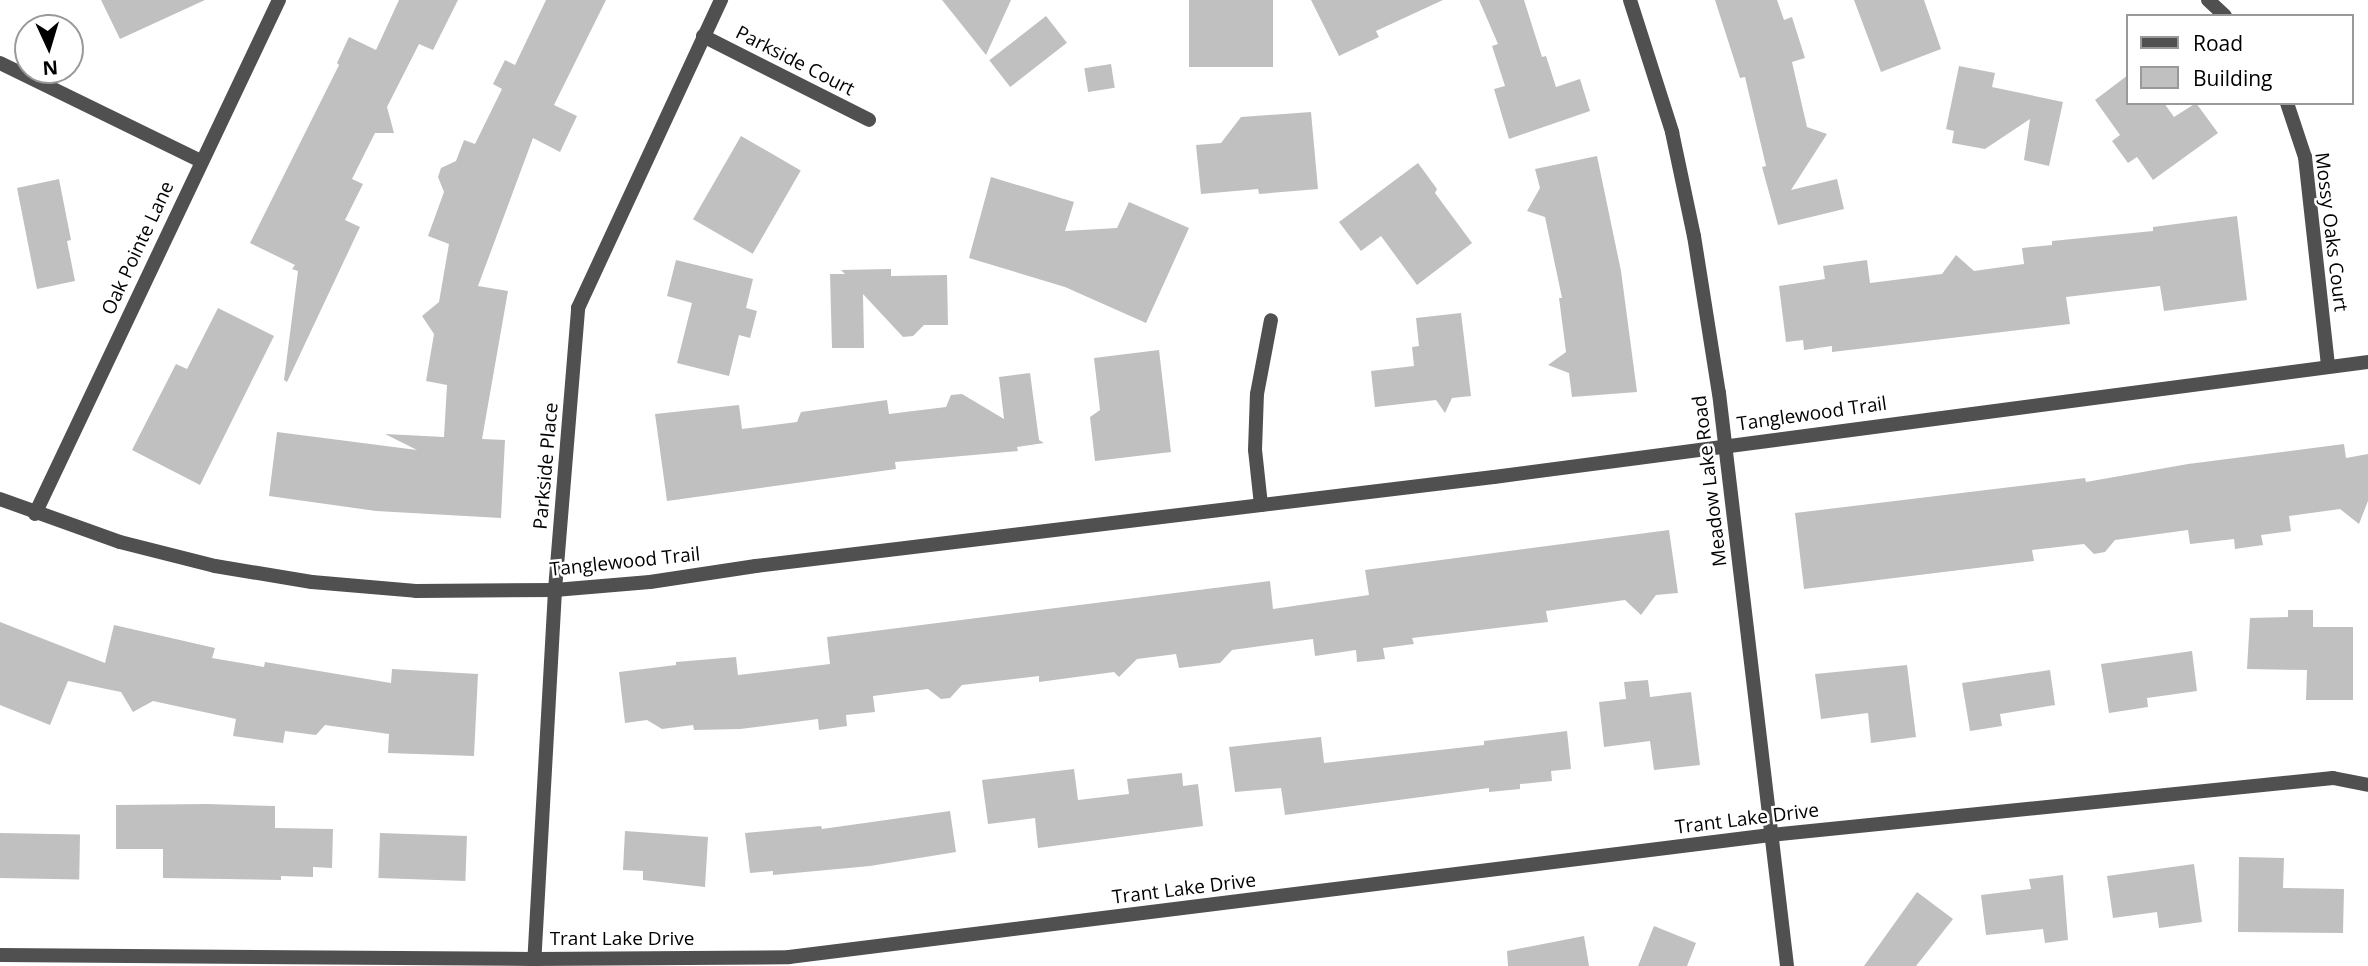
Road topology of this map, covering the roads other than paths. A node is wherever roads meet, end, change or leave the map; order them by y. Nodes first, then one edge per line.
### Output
1 (279, 0) edge
2 (720, 0) edge
3 (1630, 0) edge
4 (2208, 0) edge
5 (2223, 14) edge
6 (703, 36) junction
7 (0, 63) edge
8 (2288, 105) edge
9 (869, 120) dead end
10 (201, 160) junction
11 (1271, 320) dead end
12 (2368, 362) edge
13 (2328, 367) junction
14 (1725, 445) junction
15 (0, 499) edge
16 (1261, 505) junction
17 (35, 513) junction
18 (555, 590) junction
19 (2368, 785) edge
20 (1770, 835) junction
21 (0, 955) edge
22 (534, 963) edge
23 (1787, 966) edge

1 - 10 street, Oak Pointe Lane
2 - 6 street, Parkside Place
3 - 14 street, Meadow Lake Road
4 - 5 street
6 - 9 street, Parkside Court
6 - 18 street, Parkside Place
7 - 10 street
8 - 13 street, Mossy Oaks Court
10 - 17 street, Oak Pointe Lane
11 - 16 street
12 - 13 street, Tanglewood Trail
13 - 14 street, Tanglewood Trail
14 - 16 street, Tanglewood Trail
14 - 20 street, Meadow Lake Road
15 - 17 street, Tanglewood Trail
16 - 18 street, Tanglewood Trail
17 - 18 street, Tanglewood Trail
18 - 22 street, Parkside Place
19 - 20 street, Trant Lake Drive
20 - 22 street, Trant Lake Drive
20 - 23 street, Meadow Lake Road
21 - 22 street, Trant Lake Drive

